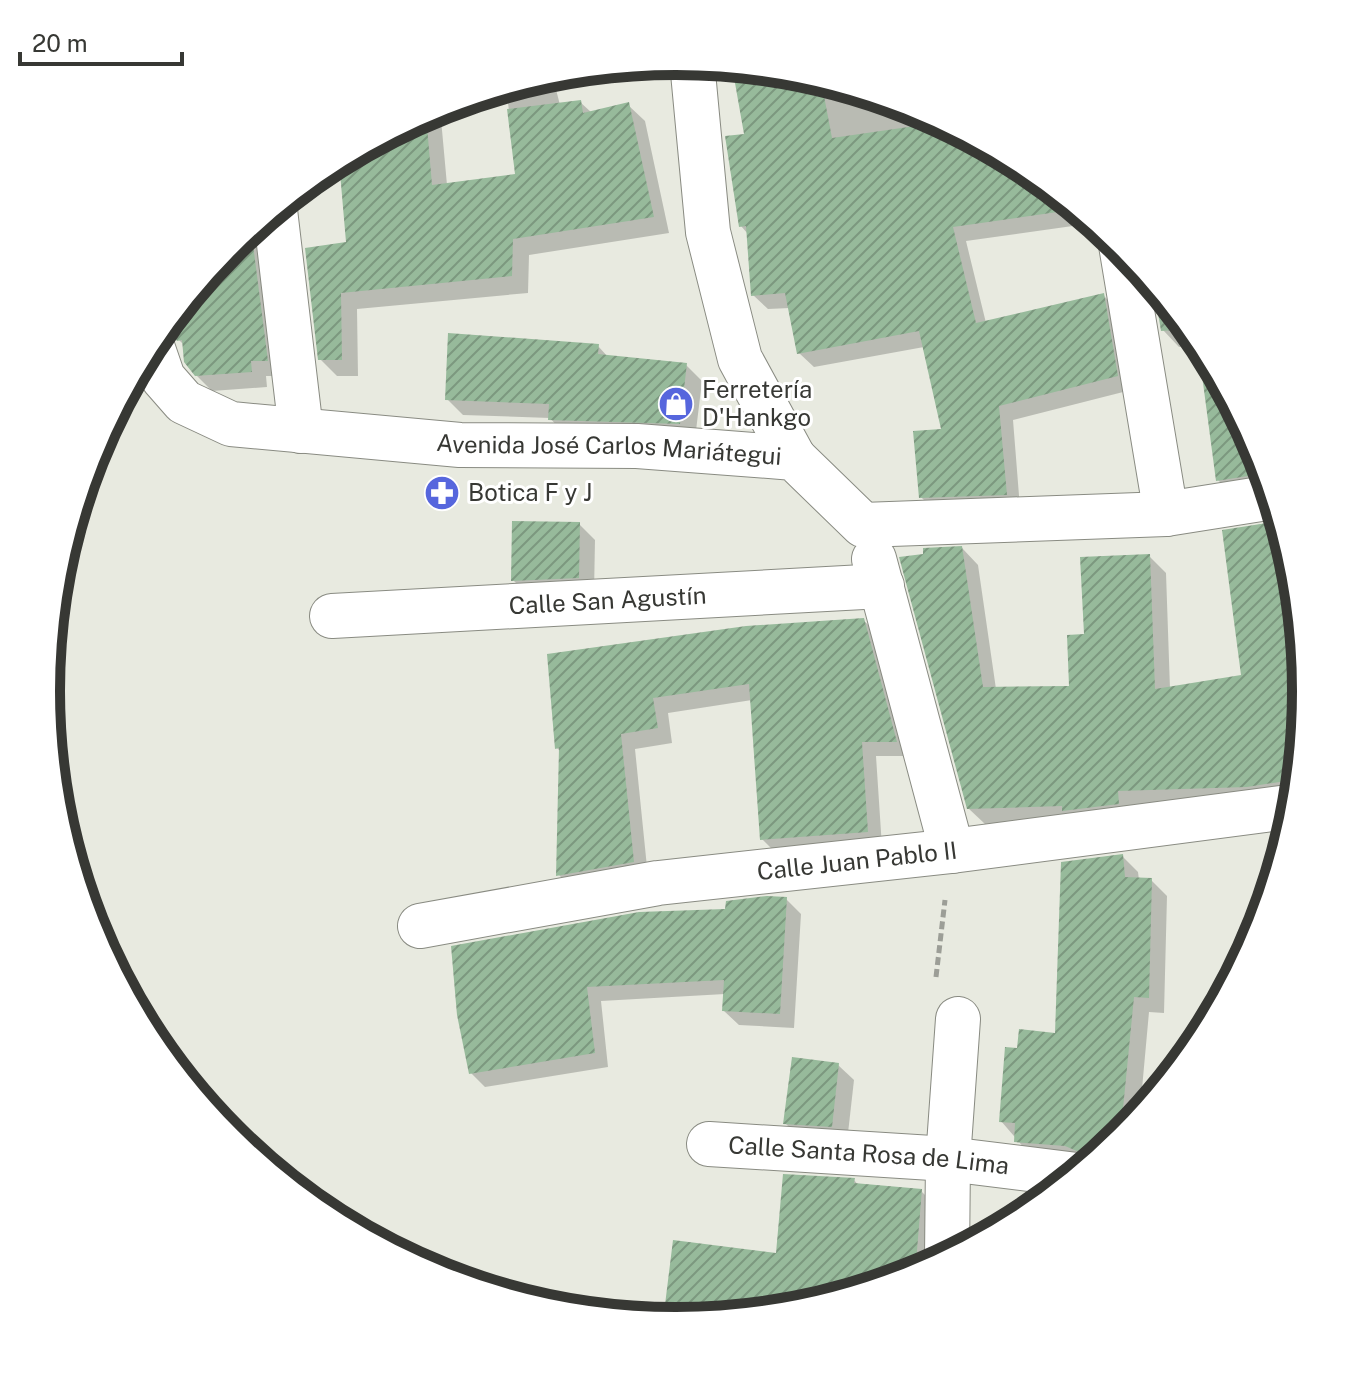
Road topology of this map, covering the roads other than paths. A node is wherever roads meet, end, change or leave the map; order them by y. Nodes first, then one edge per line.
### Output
1 (693, 75) edge
2 (276, 223) edge
3 (1125, 270) edge
4 (157, 360) edge
5 (301, 431) junction
6 (794, 458) junction
7 (1262, 499) edge
8 (1166, 514) junction
9 (863, 525) junction
10 (882, 586) junction
11 (332, 616) dead end
12 (1282, 808) edge
13 (952, 851) junction
14 (420, 926) dead end
15 (958, 1019) road end
16 (709, 1144) dead end
17 (948, 1159) junction
18 (1061, 1173) edge
19 (947, 1245) edge

1 - 6 street
2 - 5 street
3 - 8 street
4 - 5 street, Avenida José Carlos Mariátegui
5 - 6 street, Avenida José Carlos Mariátegui
6 - 9 street, Avenida José Carlos Mariátegui
7 - 8 street
8 - 9 street
9 - 10 street
10 - 11 street, Calle San Agustín
10 - 13 street
12 - 13 street, Calle Juan Pablo II
13 - 14 street, Calle Juan Pablo II
15 - 17 street
16 - 17 street, Calle Santa Rosa de Lima
17 - 18 street, Calle Santa Rosa de Lima
17 - 19 street

